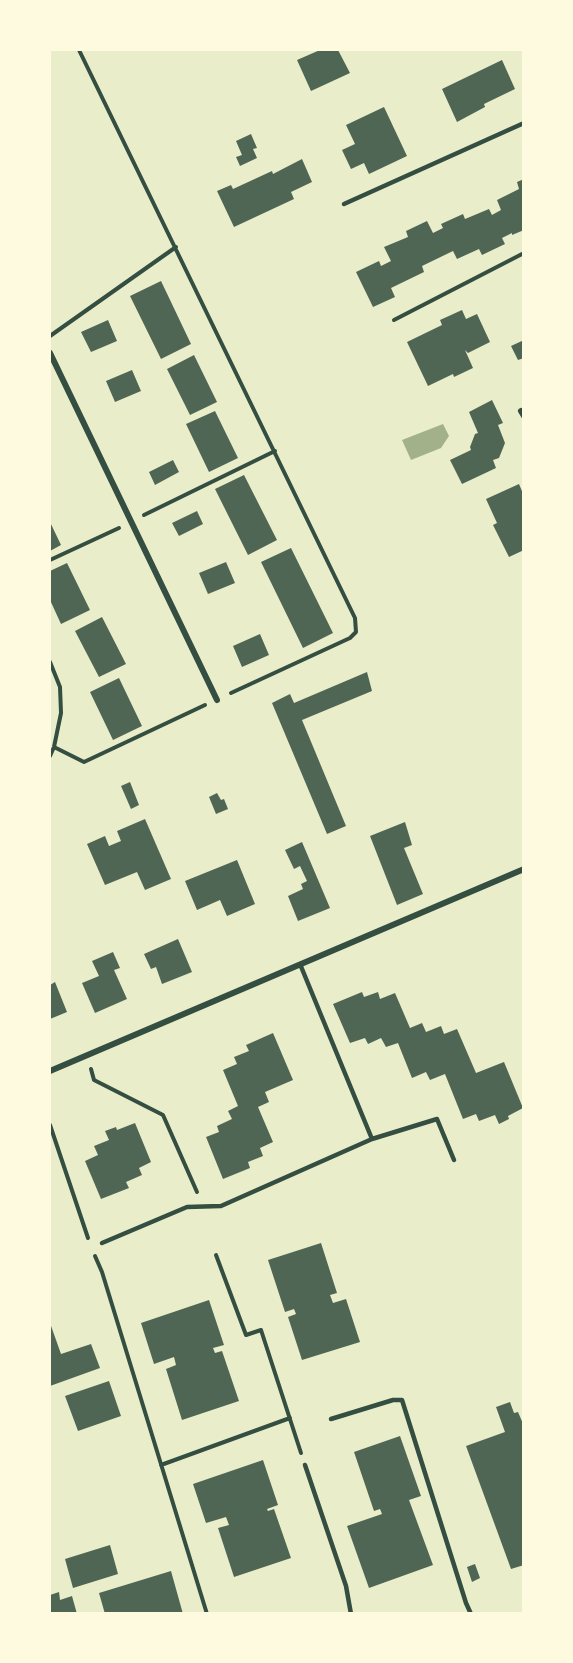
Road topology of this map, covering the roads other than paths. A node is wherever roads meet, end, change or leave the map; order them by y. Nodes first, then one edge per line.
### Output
1 (524, 123) edge
2 (344, 204) dead end
3 (50, 353) edge
4 (217, 700) road end
5 (524, 869) edge
6 (300, 964) junction
7 (50, 1071) edge
8 (372, 1139) junction
9 (454, 1160) dead end
10 (102, 1243) dead end
11 (331, 1419) dead end
12 (305, 1465) road end
13 (351, 1614) edge
14 (471, 1614) edge

1 - 2 lane
3 - 4 street
5 - 6 street
6 - 7 street
6 - 8 lane
8 - 9 lane
8 - 10 lane
11 - 14 lane
12 - 13 lane

